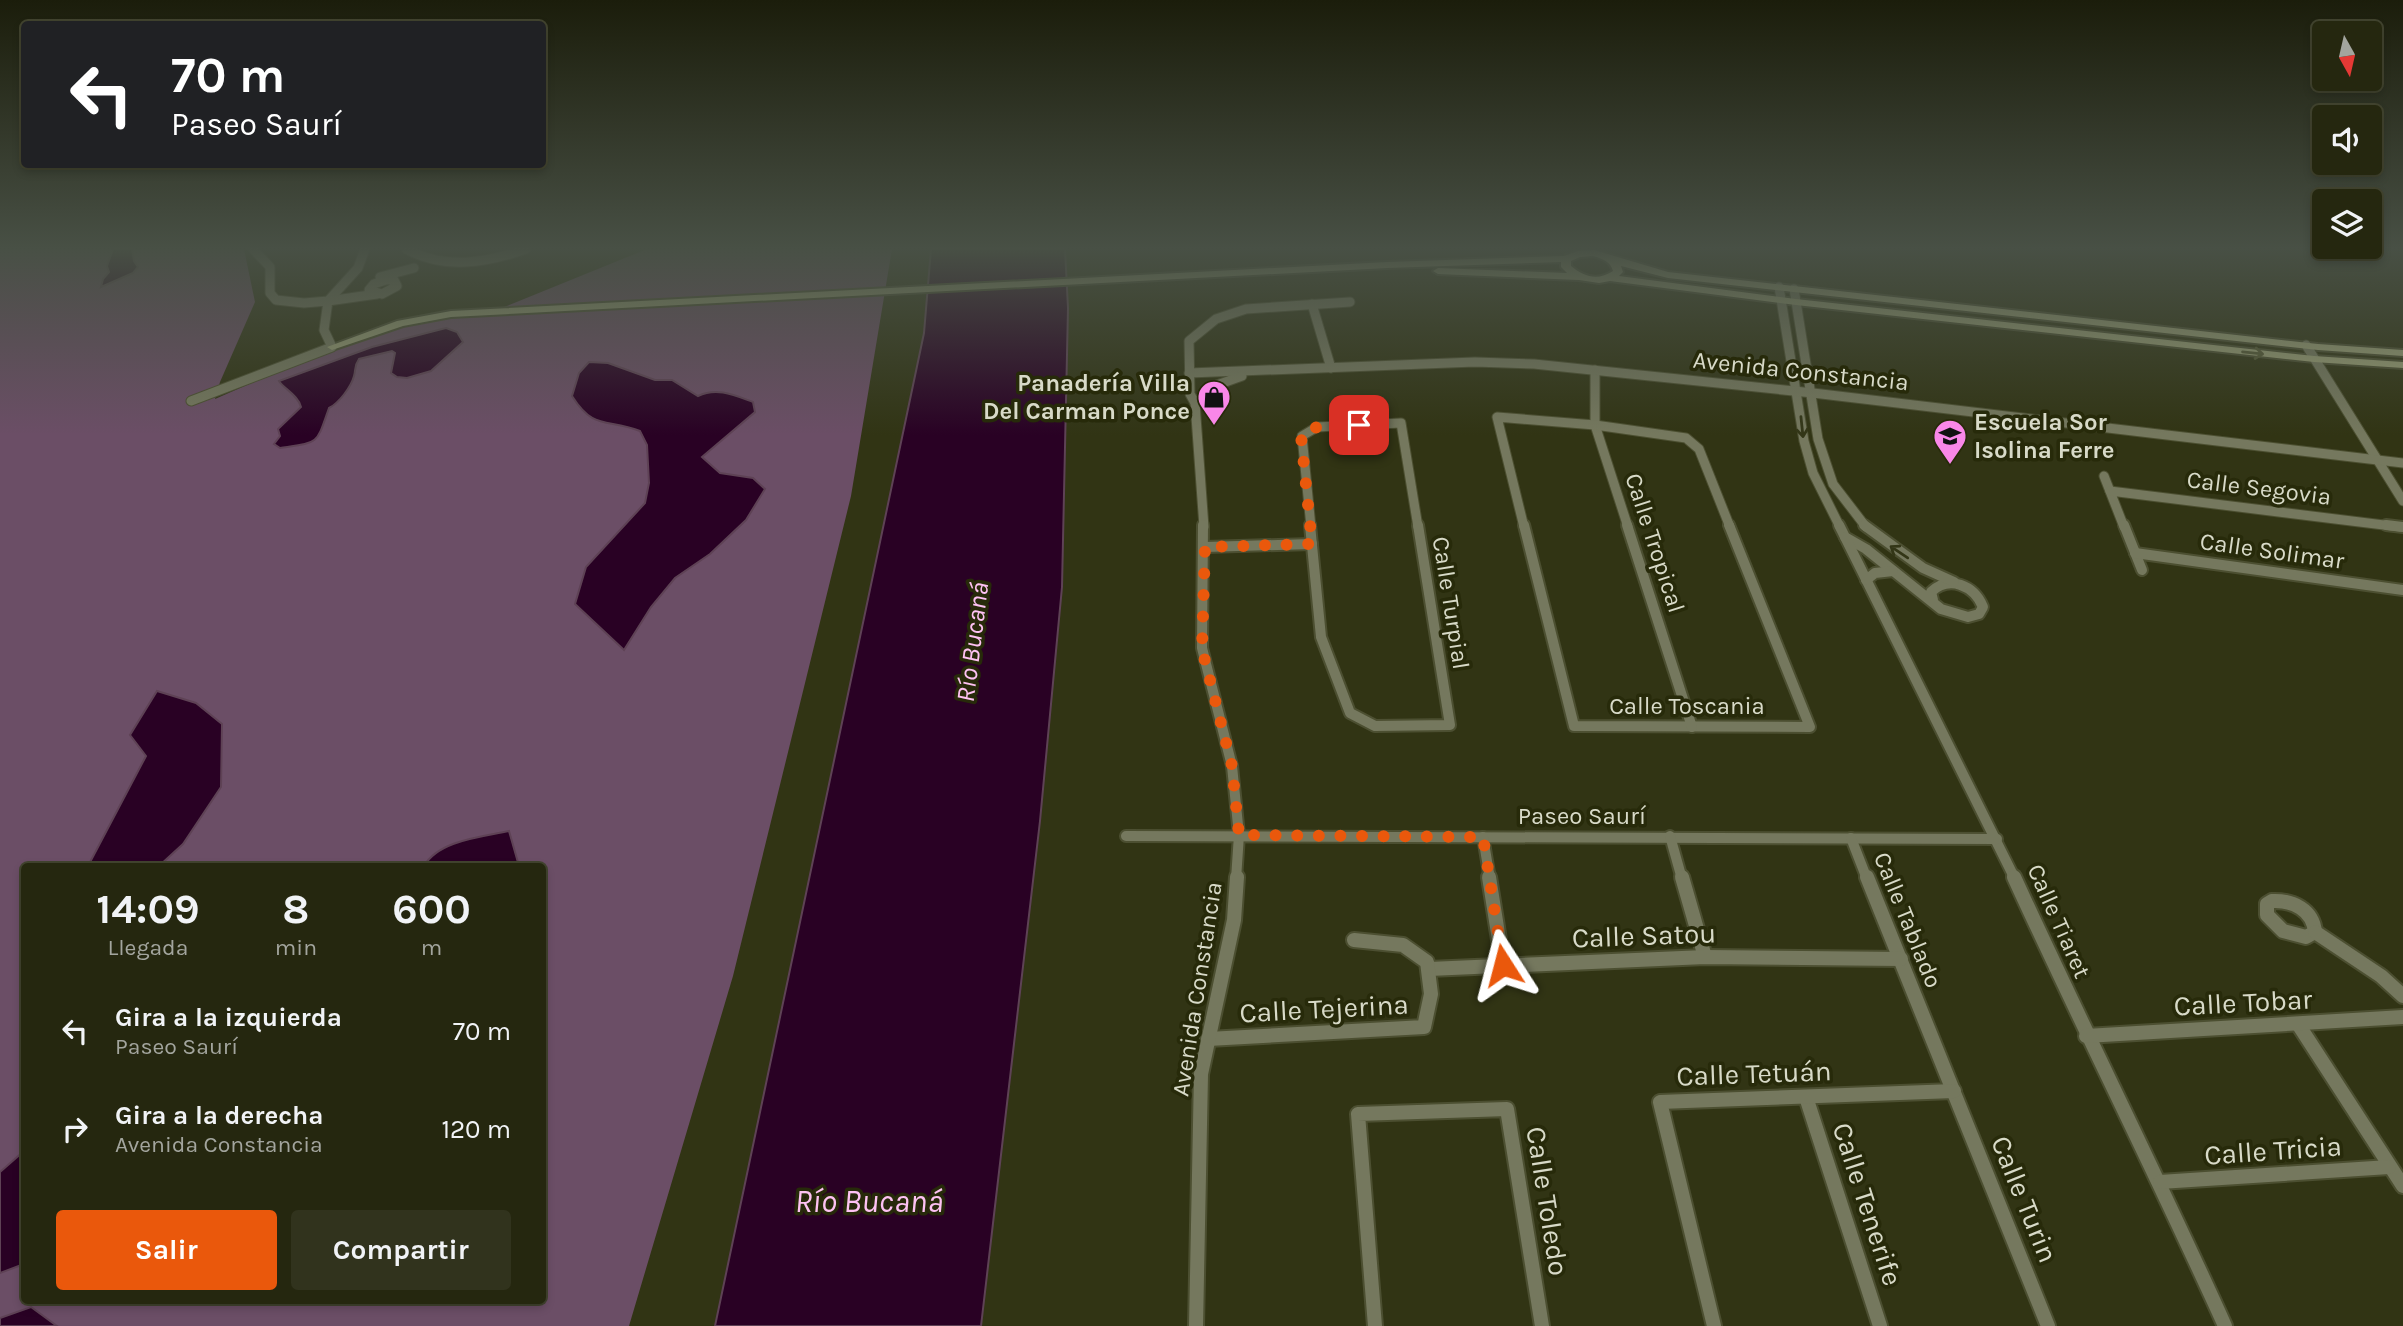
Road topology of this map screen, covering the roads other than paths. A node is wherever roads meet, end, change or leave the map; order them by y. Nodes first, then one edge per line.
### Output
1 (327, 311) edge
2 (510, 311) edge
3 (1240, 311) edge
4 (1314, 311) edge
5 (1783, 311) edge
6 (1798, 311) edge
7 (1877, 311) edge
8 (1994, 311) edge
9 (2305, 345) junction
10 (332, 346) junction
11 (2403, 353) edge
12 (2314, 359) junction
13 (2403, 365) edge
14 (1331, 368) junction
15 (1595, 370) junction
16 (1251, 372) junction
17 (1189, 373) junction
18 (1797, 392) junction
19 (1813, 393) junction
20 (191, 401) dead end
21 (1195, 403) junction
22 (1595, 425) junction
23 (2379, 461) junction
24 (2403, 463) edge
25 (2104, 477) dead end
26 (2110, 491) junction
27 (2403, 500) edge
28 (2403, 527) edge
29 (1845, 537) junction
30 (1312, 544) junction
31 (1205, 547) junction
32 (2135, 553) junction
33 (2142, 570) dead end
34 (1893, 571) junction
35 (1866, 580) junction
36 (1959, 584) junction
37 (2403, 590) edge
38 (1933, 600) junction
39 (1692, 727) junction
40 (1126, 835) dead end
41 (1239, 835) junction
42 (1670, 836) junction
43 (1483, 837) junction
44 (1851, 838) junction
45 (1997, 839) junction
46 (2315, 932) dead end
47 (1354, 940) dead end
48 (1705, 957) junction
49 (1901, 959) junction
50 (1503, 965) junction
51 (1429, 969) junction
52 (2403, 996) edge
53 (2403, 1017) edge
54 (2298, 1024) junction
55 (2086, 1036) junction
56 (1208, 1039) junction
57 (1954, 1091) junction
58 (1806, 1097) junction
59 (2389, 1167) junction
60 (2160, 1182) junction
61 (2403, 1186) edge
62 (1196, 1326) edge
63 (1375, 1326) edge
64 (1542, 1326) edge
65 (1714, 1326) edge
66 (1880, 1326) edge
67 (2048, 1326) edge
68 (2225, 1326) edge

1 - 10 street
2 - 10 street
3 - 17 street
4 - 14 street
5 - 18 street, Calle Tiaret
6 - 19 street
7 -> 12 street
8 - 9 street
9 - 11 street
9 - 12 street
10 - 20 street
12 - 13 street
12 - 23 street
14 - 15 street, Avenida Constancia
14 - 16 street, Avenida Constancia
15 - 18 street, Avenida Constancia
15 - 22 street, Calle Tropical
16 - 17 street, Avenida Constancia
16 - 21 street
17 - 21 street, Avenida Constancia
18 - 19 street, Avenida Constancia
18 -> 29 street, Calle Tiaret
19 - 23 street, Avenida Constancia
36 -> 19 street
21 - 31 street, Avenida Constancia
22 - 39 street, Calle Tropical
22 - 39 street, Calle Toscania
22 - 39 street, Calle Toscania
23 - 24 street, Avenida Constancia
23 - 27 street
25 - 26 street
26 - 28 street, Calle Segovia
26 - 32 street
29 - 34 street
29 - 35 street, Calle Tiaret
30 - 30 street, Calle Turpial
30 - 31 street
31 - 41 street, Avenida Constancia
32 - 33 street
32 - 37 street, Calle Solimar
34 - 35 street
34 - 38 street
35 - 45 street, Calle Tiaret
36 - 38 street
36 - 38 street
40 - 41 street, Paseo Saurí
41 - 43 street, Paseo Saurí
41 - 56 street, Avenida Constancia
42 - 43 street, Paseo Saurí
42 - 44 street, Paseo Saurí
42 - 48 street
43 - 50 street
44 - 45 street, Paseo Saurí
44 - 49 street, Calle Tablado
45 - 55 street, Calle Tiaret
46 - 52 street
47 - 51 street, Calle Tejerina
48 - 49 street, Calle Satou
48 - 50 street, Calle Satou
49 - 57 street, Calle Tablado
50 - 51 street, Calle Satou
51 - 56 street, Calle Tejerina
53 - 54 street, Calle Tobar
54 - 55 street, Calle Tobar
54 - 59 street
55 - 60 street, Calle Tiaret
56 - 62 street, Avenida Constancia
57 - 58 street, Calle Tetuán
57 - 67 street, Calle Turin
58 - 65 street, Calle Tetuán
58 - 66 street, Calle Tenerife
59 - 60 street, Calle Tricia
59 - 61 street
60 - 68 street, Calle Tiaret
63 - 64 street, Calle Toledo

